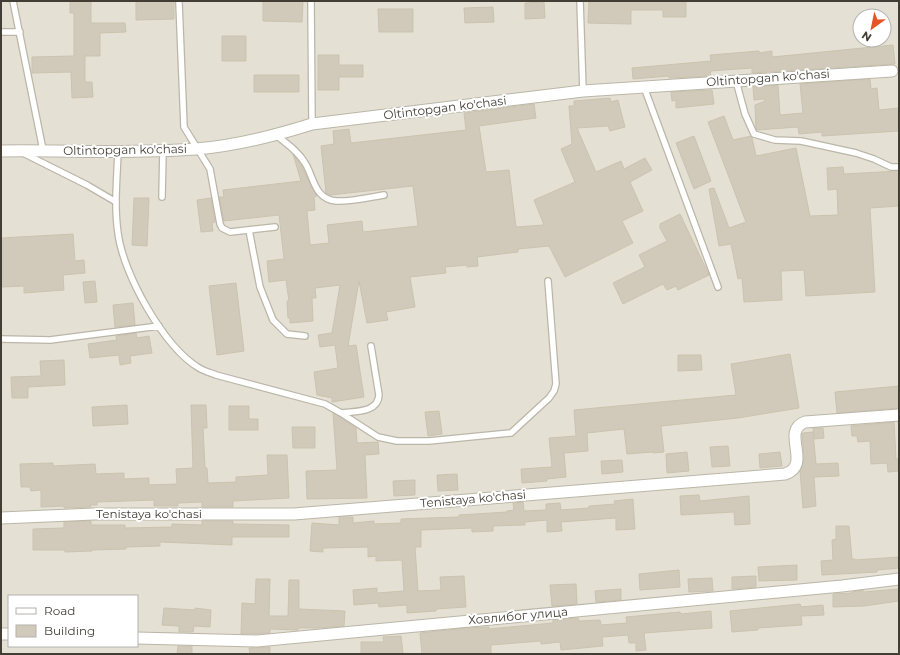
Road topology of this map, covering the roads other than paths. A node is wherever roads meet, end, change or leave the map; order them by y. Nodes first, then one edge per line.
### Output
1 (13, 1) edge
2 (311, 1) edge
3 (580, 1) edge
4 (180, 3) dead end
5 (1, 32) edge
6 (20, 32) junction
7 (892, 71) dead end
8 (736, 80) junction
9 (644, 87) junction
10 (583, 91) junction
11 (312, 124) junction
12 (276, 135) junction
13 (196, 149) junction
14 (43, 150) junction
15 (162, 150) junction
16 (1, 151) edge
17 (19, 151) junction
18 (118, 151) junction
19 (899, 166) edge
20 (384, 195) dead end
21 (162, 197) dead end
22 (116, 202) junction
23 (275, 227) dead end
24 (249, 230) junction
25 (548, 281) dead end
26 (718, 287) dead end
27 (159, 326) junction
28 (305, 336) dead end
29 (1, 338) edge
30 (371, 346) dead end
31 (341, 413) junction
32 (899, 415) edge
33 (1, 518) edge
34 (899, 579) edge
35 (138, 638) edge

1 - 6 lane
2 - 11 lane
3 - 10 lane
4 - 13 lane
5 - 6 lane
6 - 14 lane
7 - 8 street, Oltintopgan ko'chasi
8 - 9 street, Oltintopgan ko'chasi
8 - 19 lane
9 - 10 street, Oltintopgan ko'chasi
9 - 26 lane
10 - 11 street, Oltintopgan ko'chasi
11 - 12 street, Oltintopgan ko'chasi
12 - 13 street, Oltintopgan ko'chasi
12 - 20 lane
13 - 15 street, Oltintopgan ko'chasi
13 - 24 lane
14 - 17 street, Oltintopgan ko'chasi
14 - 18 street, Oltintopgan ko'chasi
15 - 18 street, Oltintopgan ko'chasi
15 - 21 lane
16 - 17 street, Oltintopgan ko'chasi
17 - 22 lane
18 - 22 lane
22 - 27 lane
23 - 24 lane
24 - 28 lane
25 - 31 lane
27 - 29 lane
27 - 31 lane
30 - 31 lane
32 - 33 street, Tenistaya ko'chasi
34 - 35 street, Ховлибог улица

